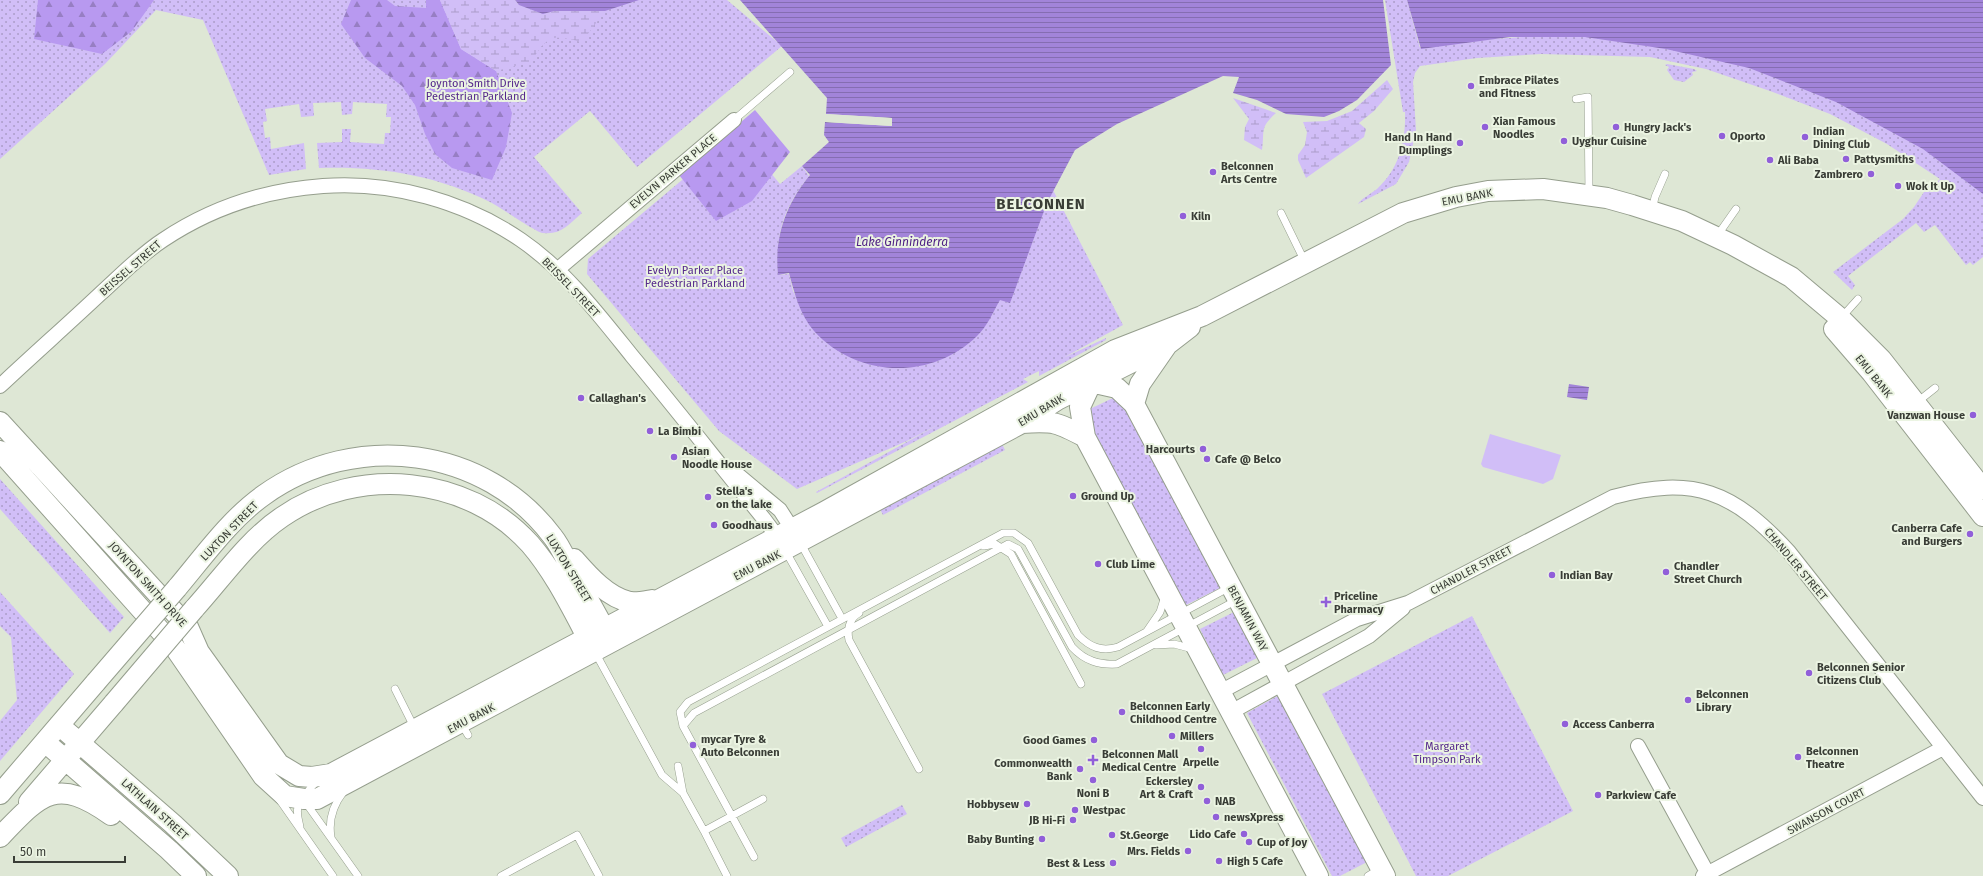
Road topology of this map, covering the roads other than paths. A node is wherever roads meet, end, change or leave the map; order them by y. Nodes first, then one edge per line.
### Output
1 (790, 72) dead end
2 (1576, 99) dead end
3 (734, 120) joint
4 (1665, 174) dead end
5 (1589, 195) junction
6 (1736, 209) dead end
7 (1652, 211) junction
8 (1281, 213) dead end
9 (1717, 237) junction
10 (1306, 264) junction
11 (557, 270) junction
12 (1858, 299) dead end
13 (1202, 316) junction
14 (1837, 324) junction
15 (1168, 344) junction
16 (1104, 357) junction
17 (1066, 378) junction
18 (1091, 382) junction
19 (0, 386) edge
20 (1934, 388) dead end
21 (1134, 404) junction
22 (1910, 408) junction
23 (0, 422) edge
24 (1020, 424) junction
25 (1085, 437) junction
26 (0, 451) edge
27 (1983, 489) edge
28 (1983, 516) edge
29 (553, 537) junction
30 (789, 539) junction
31 (1167, 590) junction
32 (1234, 593) junction
33 (657, 600) junction
34 (1408, 603) junction
35 (840, 618) junction
36 (1183, 621) junction
37 (826, 623) dead end
38 (845, 632) junction
39 (1146, 632) junction
40 (599, 640) junction
41 (1153, 645) junction
42 (1200, 653) junction
43 (859, 658) junction
44 (1272, 664) junction
45 (1283, 683) junction
46 (1081, 684) dead end
47 (395, 689) dead end
48 (1220, 692) junction
49 (1231, 712) junction
50 (461, 722) junction
51 (59, 725) junction
52 (683, 726) junction
53 (415, 729) junction
54 (45, 742) junction
55 (80, 744) junction
56 (1638, 746) dead end
57 (1943, 748) junction
58 (65, 760) junction
59 (279, 764) junction
60 (678, 766) dead end
61 (918, 769) dead end
62 (330, 774) junction
63 (263, 776) junction
64 (353, 780) junction
65 (297, 790) junction
66 (683, 793) junction
67 (0, 794) edge
68 (1983, 798) edge
69 (763, 799) dead end
70 (301, 831) junction
71 (704, 831) junction
72 (0, 837) edge
73 (331, 838) junction
74 (169, 850) junction
75 (754, 857) dead end
76 (1706, 875) edge
77 (196, 876) edge
78 (228, 876) edge
79 (332, 876) edge
80 (358, 876) edge
81 (501, 876) edge
82 (598, 876) edge
83 (728, 876) edge
84 (1318, 876) edge
85 (1381, 876) edge

1 - 3 lane, EVELYN PARKER PLACE
2 - 5 lane
3 - 11 street, EVELYN PARKER PLACE
4 - 7 lane
5 - 7 main road, EMU BANK
5 - 10 main road, EMU BANK
6 - 9 lane
7 - 9 main road, EMU BANK
8 - 10 lane
9 - 14 main road, EMU BANK
10 - 13 main road, EMU BANK
11 - 19 street, BEISSEL STREET
11 - 30 street, BEISSEL STREET
12 - 14 lane
13 - 15 main road, EMU BANK
13 - 16 main road, EMU BANK
14 - 22 main road, EMU BANK
15 - 18 main road, EMU BANK
15 - 21 main road
16 - 17 main road, EMU BANK
16 - 18 main road
17 - 18 main road, BENJAMIN WAY
17 - 30 main road, EMU BANK
18 - 21 main road, BENJAMIN WAY
18 - 24 main road, EMU BANK
18 - 25 main road
20 - 22 lane
21 - 32 main road, BENJAMIN WAY
22 - 27 main road, EMU BANK
22 - 28 main road, EMU BANK
23 - 59 main road, JOYNTON SMITH DRIVE
24 - 25 main road
24 - 30 main road, EMU BANK
25 - 31 main road
26 - 63 main road, JOYNTON SMITH DRIVE
29 - 33 main road
29 - 40 main road, LUXTON STREET
29 - 51 main road, LUXTON STREET, bridge
30 - 33 main road, EMU BANK
30 - 35 lane
30 - 37 lane
30 - 40 main road, EMU BANK
31 - 36 main road
31 - 39 lane
32 - 36 lane
32 - 36 lane
32 - 44 main road, BENJAMIN WAY
33 - 40 main road, EMU BANK
34 - 44 street, CHANDLER STREET
34 - 45 street, CHANDLER STREET
34 - 57 street, CHANDLER STREET
35 - 38 lane
35 - 39 lane
35 - 52 lane
36 - 39 lane
36 - 41 lane
36 - 42 main road
38 - 41 lane
38 - 43 lane
38 - 52 lane
40 - 50 main road, EMU BANK
40 - 55 main road, LUXTON STREET, bridge
40 - 66 lane
41 - 42 lane
42 - 48 main road
43 - 46 lane
43 - 61 lane
44 - 45 main road, BENJAMIN WAY
44 - 48 street, CHANDLER STREET
45 - 49 street, CHANDLER STREET
45 - 85 main road, BENJAMIN WAY
47 - 53 lane
48 - 49 main road
49 - 84 main road
50 - 53 main road, EMU BANK
50 - 64 main road, EMU BANK
51 - 54 main road, LUXTON STREET
51 - 55 main road, LATHLAIN STREET
52 - 75 lane
53 - 62 main road, EMU BANK
54 - 58 main road, LATHLAIN STREET
54 - 67 main road, LUXTON STREET
55 - 58 main road, LUXTON STREET
55 - 78 main road, LATHLAIN STREET
56 - 76 street, SWANSON COURT
57 - 68 street, CHANDLER STREET
57 - 76 street, SWANSON COURT
58 - 72 main road, LUXTON STREET
58 - 74 main road, LATHLAIN STREET
59 - 62 main road, EMU BANK
59 - 65 lane, JOYNTON SMITH DRIVE
60 - 66 lane
62 - 65 lane, EMU BANK
63 - 65 main road, JOYNTON SMITH DRIVE
63 - 70 lane, JOYNTON SMITH DRIVE
64 - 65 main road, EMU BANK
64 - 73 lane
65 - 70 lane, EMU BANK
65 - 73 lane, JOYNTON SMITH DRIVE
66 - 71 lane
69 - 71 lane
70 - 79 lane, JOYNTON SMITH DRIVE
71 - 83 lane
72 - 74 main road
73 - 80 lane, JOYNTON SMITH DRIVE
74 - 77 main road, LATHLAIN STREET
81 - 82 lane

